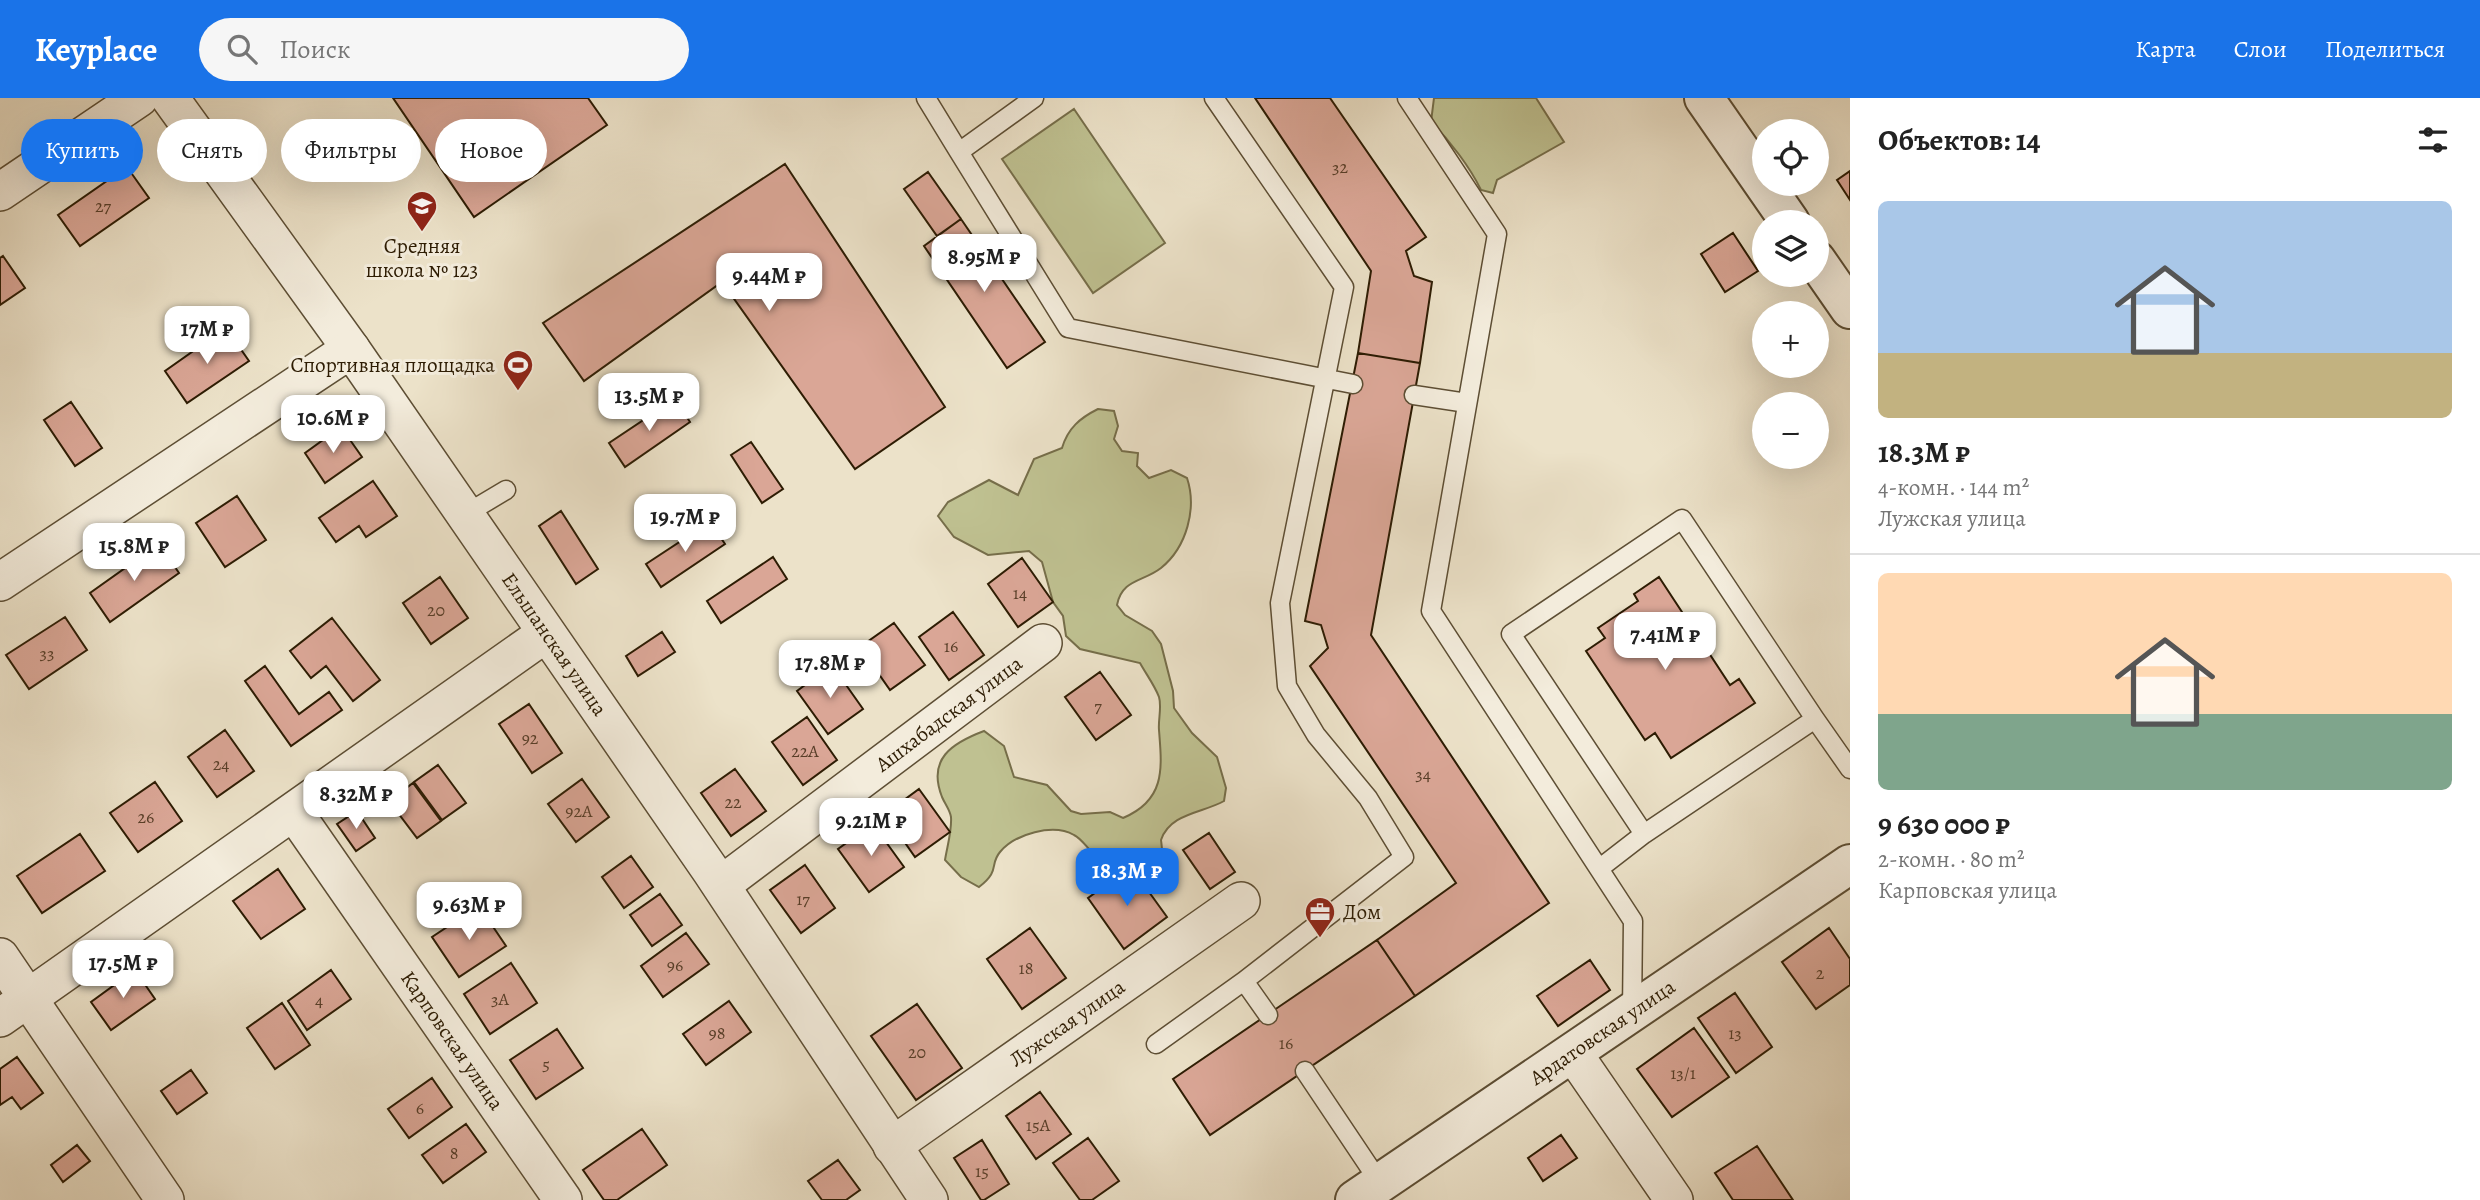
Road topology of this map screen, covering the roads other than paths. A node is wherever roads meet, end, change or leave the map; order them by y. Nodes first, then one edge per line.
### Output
1 (139, 98) edge
2 (170, 98) edge
3 (926, 98) edge
4 (1034, 98) edge
5 (1214, 98) edge
6 (1407, 98) edge
7 (1704, 98) edge
8 (960, 152) junction
9 (0, 192) edge
10 (1782, 210) edge
11 (1829, 279) edge
12 (1850, 309) edge
13 (351, 349) junction
14 (1325, 381) junction
15 (1353, 384) dead end
16 (1414, 395) dead end
17 (1467, 403) junction
18 (506, 490) dead end
19 (464, 515) junction
20 (0, 582) edge
21 (545, 634) junction
22 (1043, 643) dead end
23 (1815, 719) junction
24 (1850, 769) edge
25 (294, 813) junction
26 (1644, 834) junction
27 (1600, 868) junction
28 (1846, 874) edge
29 (720, 885) junction
30 (1241, 901) dead end
31 (0, 957) edge
32 (1244, 981) junction
33 (15, 1008) edge
34 (1632, 1013) junction
35 (1268, 1015) dead end
36 (1156, 1044) dead end
37 (1573, 1053) junction
38 (1305, 1071) dead end
39 (892, 1146) junction
40 (1368, 1191) edge
41 (165, 1200) edge
42 (563, 1200) edge
43 (929, 1200) edge
44 (1674, 1200) edge

1 - 9 street
2 - 13 street, Ельшанская улица
3 - 8 lane
4 - 8 lane
5 - 14 lane
6 - 17 lane
7 - 10 street
8 - 14 lane
11 - 12 street
13 - 19 street, Ельшанская улица
13 - 20 street
14 - 15 lane
14 - 32 lane
16 - 17 lane
17 - 27 lane
18 - 19 lane
19 - 21 street, Ельшанская улица
21 - 25 street
21 - 29 street, Ельшанская улица
22 - 29 street, Ашхабадская улица
23 - 24 lane
23 - 26 lane
23 - 26 lane
25 - 33 street
25 - 42 street, Карповская улица
26 - 27 lane
27 - 34 lane
28 - 34 street, Ардатовская улица
29 - 39 street, Ельшанская улица
30 - 39 street, Лужская улица
31 - 33 street
32 - 35 lane
32 - 36 lane
33 - 41 street
34 - 37 street, Ардатовская улица
37 - 40 street, Ардатовская улица
37 - 44 street
38 - 40 lane
39 - 43 street, Ельшанская улица

